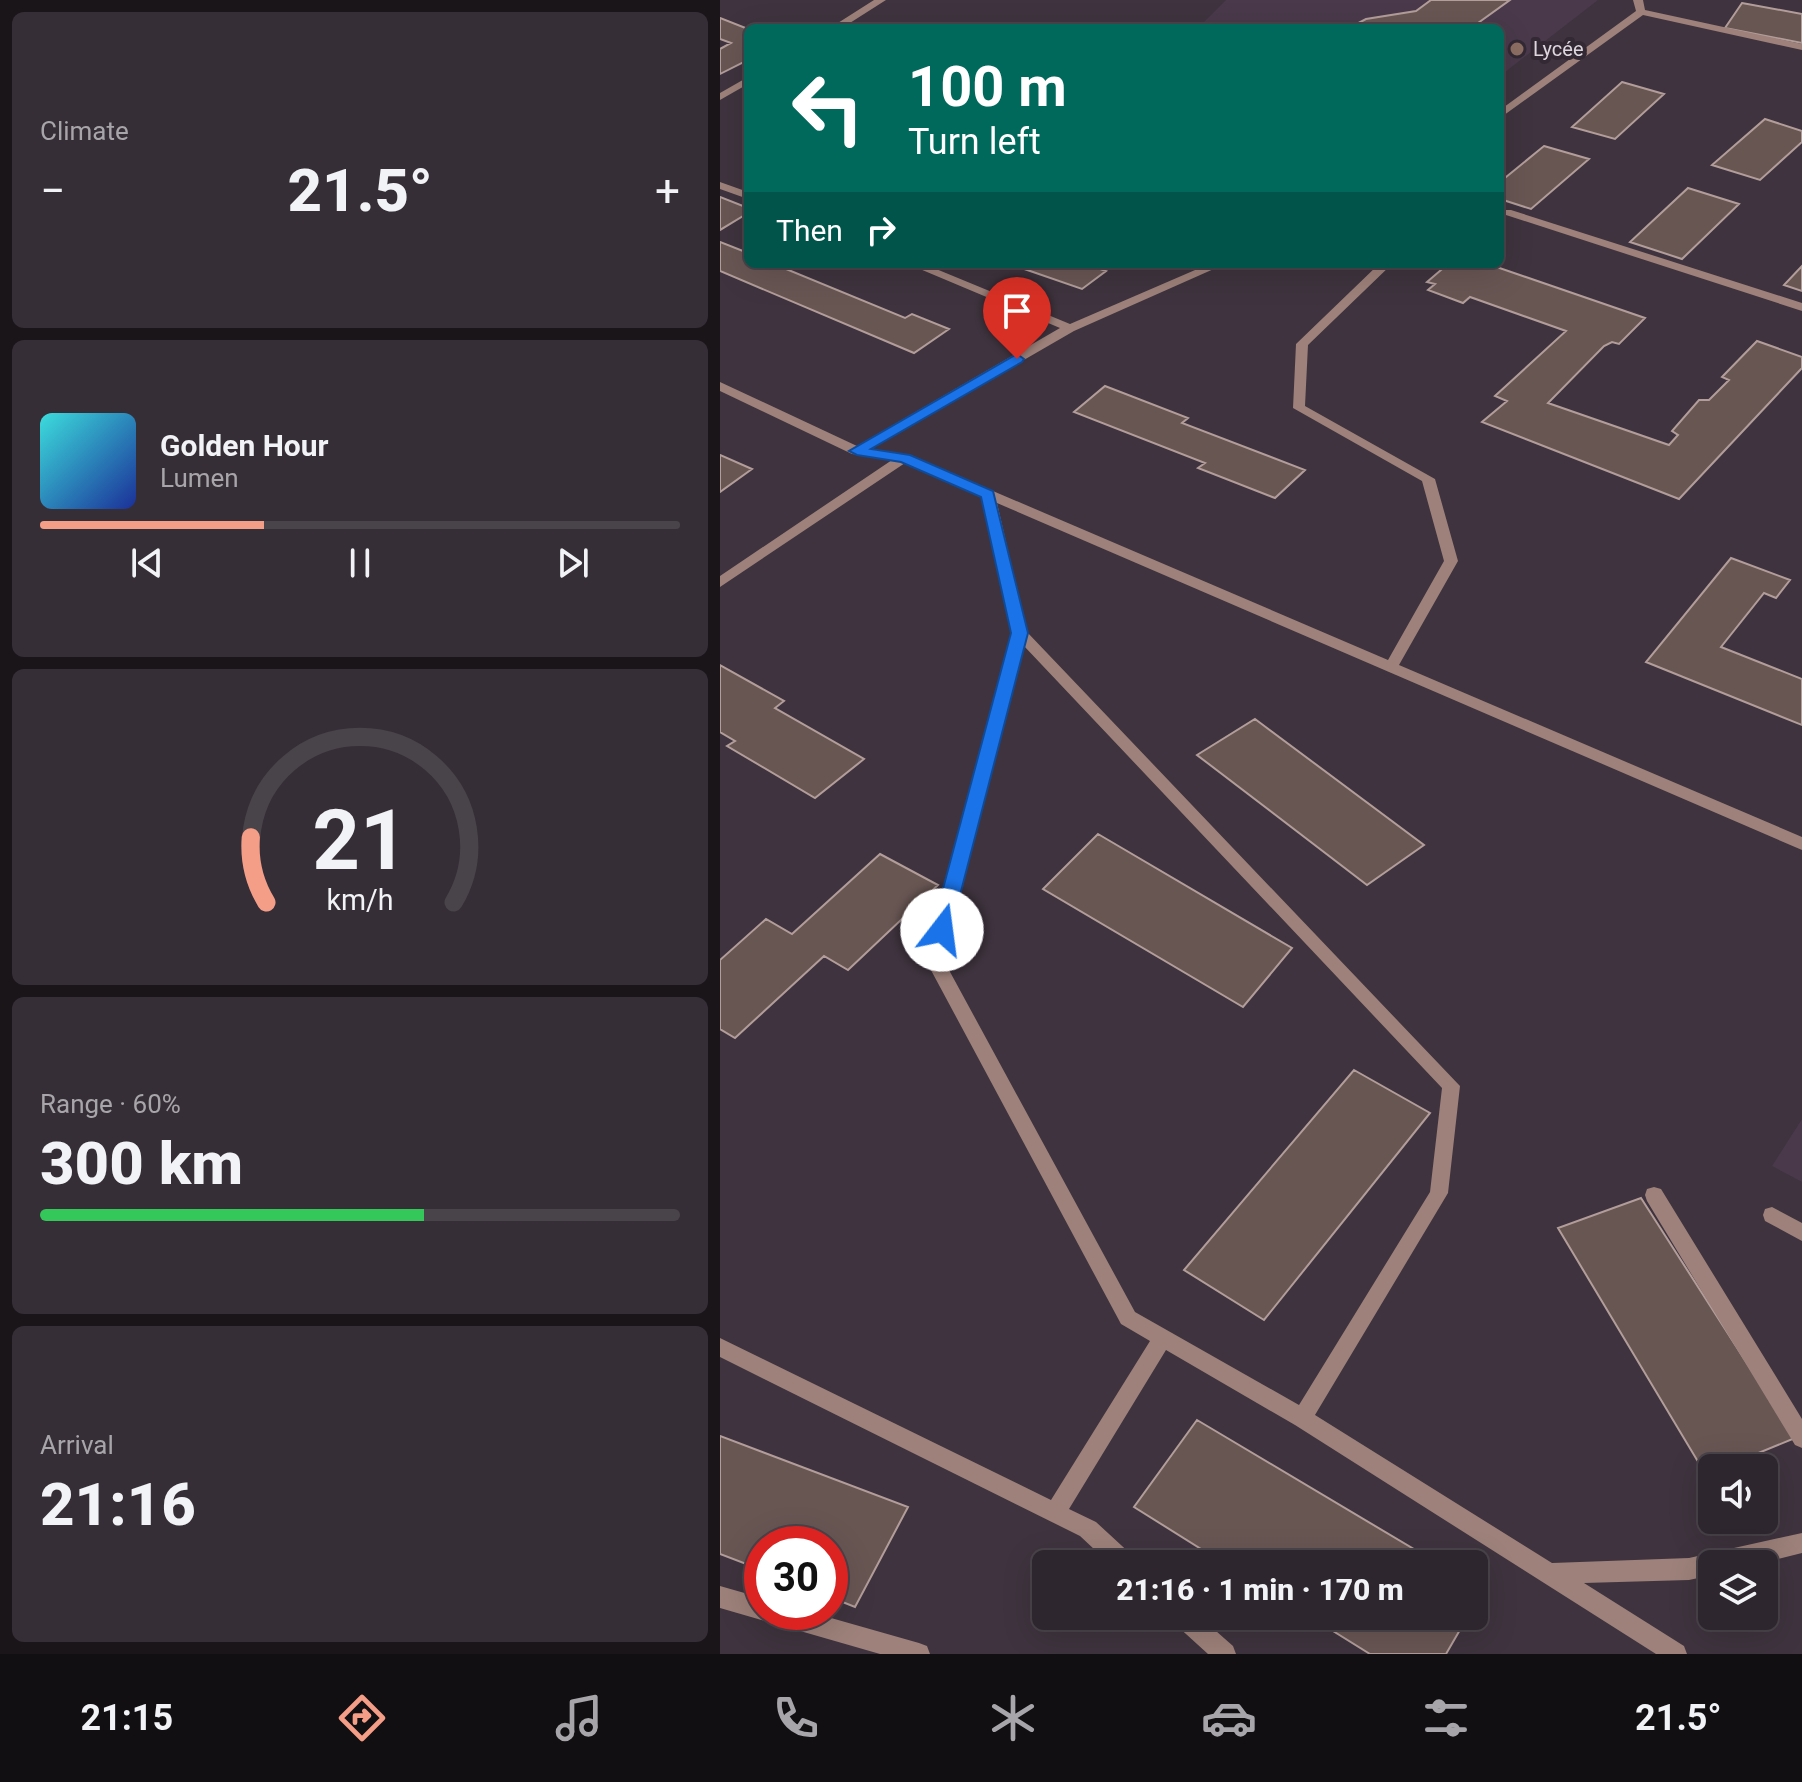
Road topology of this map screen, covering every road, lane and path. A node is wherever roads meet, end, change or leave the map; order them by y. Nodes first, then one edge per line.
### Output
1 (881, 0) edge
2 (1638, 0) edge
3 (1641, 12) junction
4 (842, 24) edge
5 (1802, 47) edge
6 (744, 82) edge
7 (720, 97) edge
8 (1504, 112) edge
9 (720, 185) edge
10 (744, 194) edge
11 (1504, 212) edge
12 (924, 268) edge
13 (1210, 268) edge
14 (1382, 268) edge
15 (1802, 307) edge
16 (1070, 328) junction
17 (720, 386) edge
18 (857, 451) junction
19 (904, 458) junction
20 (988, 494) junction
21 (720, 583) edge
22 (1020, 633) junction
23 (1391, 667) junction
24 (1802, 844) edge
25 (1654, 1195) dead end
26 (1772, 1215) dead end
27 (1802, 1233) edge
28 (1163, 1338) junction
29 (720, 1347) edge
30 (1302, 1418) junction
31 (1802, 1438) edge
32 (1055, 1513) junction
33 (1802, 1543) edge
34 (1111, 1550) edge
35 (1772, 1550) edge
36 (1698, 1567) edge
37 (1549, 1574) junction
38 (720, 1597) edge
39 (744, 1604) edge
40 (835, 1630) edge
41 (1198, 1630) edge
42 (919, 1654) edge
43 (1225, 1654) edge
44 (1676, 1654) edge

1 - 4 street
2 - 3 street
3 - 5 street
3 - 8 street
6 - 7 street
9 - 10 street
11 - 15 street
12 - 16 street
13 - 16 street
14 - 23 street
16 - 18 street
17 - 18 street
18 - 19 street
19 - 20 street
19 - 21 street
20 - 22 street
20 - 23 street
22 - 28 street
22 - 30 street
23 - 24 street
25 - 31 street
26 - 27 street
28 - 30 street
28 - 32 street
29 - 32 street
30 - 37 street
32 - 34 street
33 - 35 street
36 - 37 street
37 - 44 street
38 - 39 street
40 - 42 street
41 - 43 street

